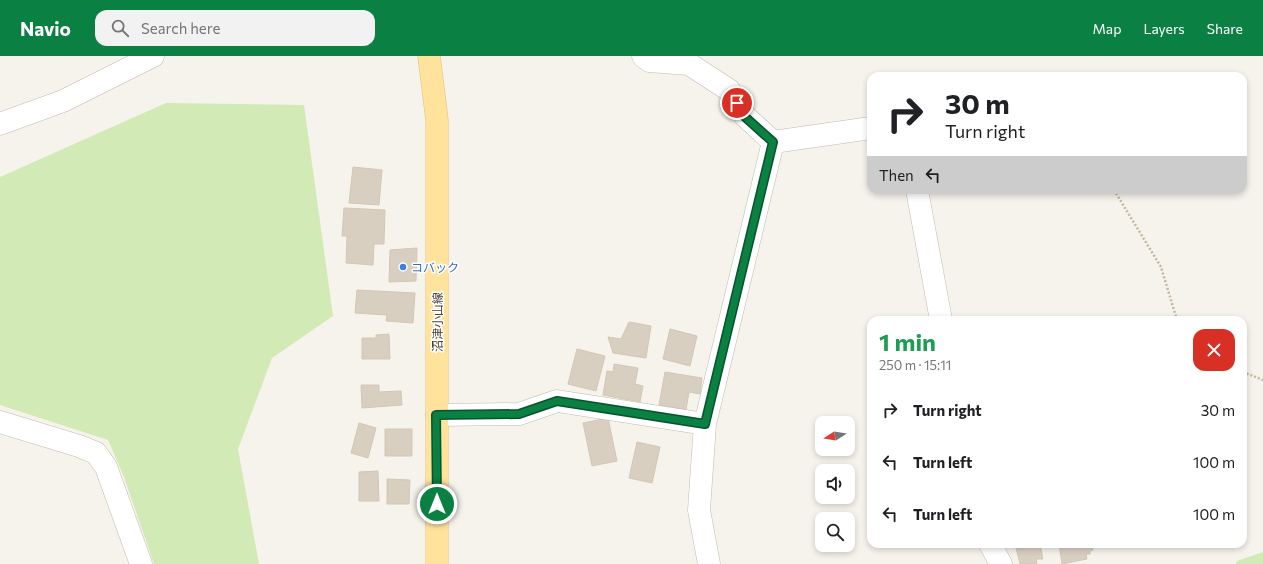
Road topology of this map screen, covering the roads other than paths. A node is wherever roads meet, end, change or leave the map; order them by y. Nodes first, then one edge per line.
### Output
1 (153, 56) edge
2 (429, 56) edge
3 (643, 56) edge
4 (0, 124) edge
5 (867, 129) edge
6 (773, 142) junction
7 (918, 194) edge
8 (940, 316) edge
9 (436, 415) junction
10 (0, 422) edge
11 (705, 424) junction
12 (992, 548) edge
13 (141, 564) edge
14 (437, 564) edge
15 (709, 564) edge
16 (1001, 564) edge

1 - 4 street
2 - 9 main road, 沼津小山線
3 - 6 street
5 - 6 street
6 - 11 street
7 - 8 street
9 - 11 street
9 - 14 main road, 沼津小山線
10 - 13 street
11 - 15 street
12 - 16 street

